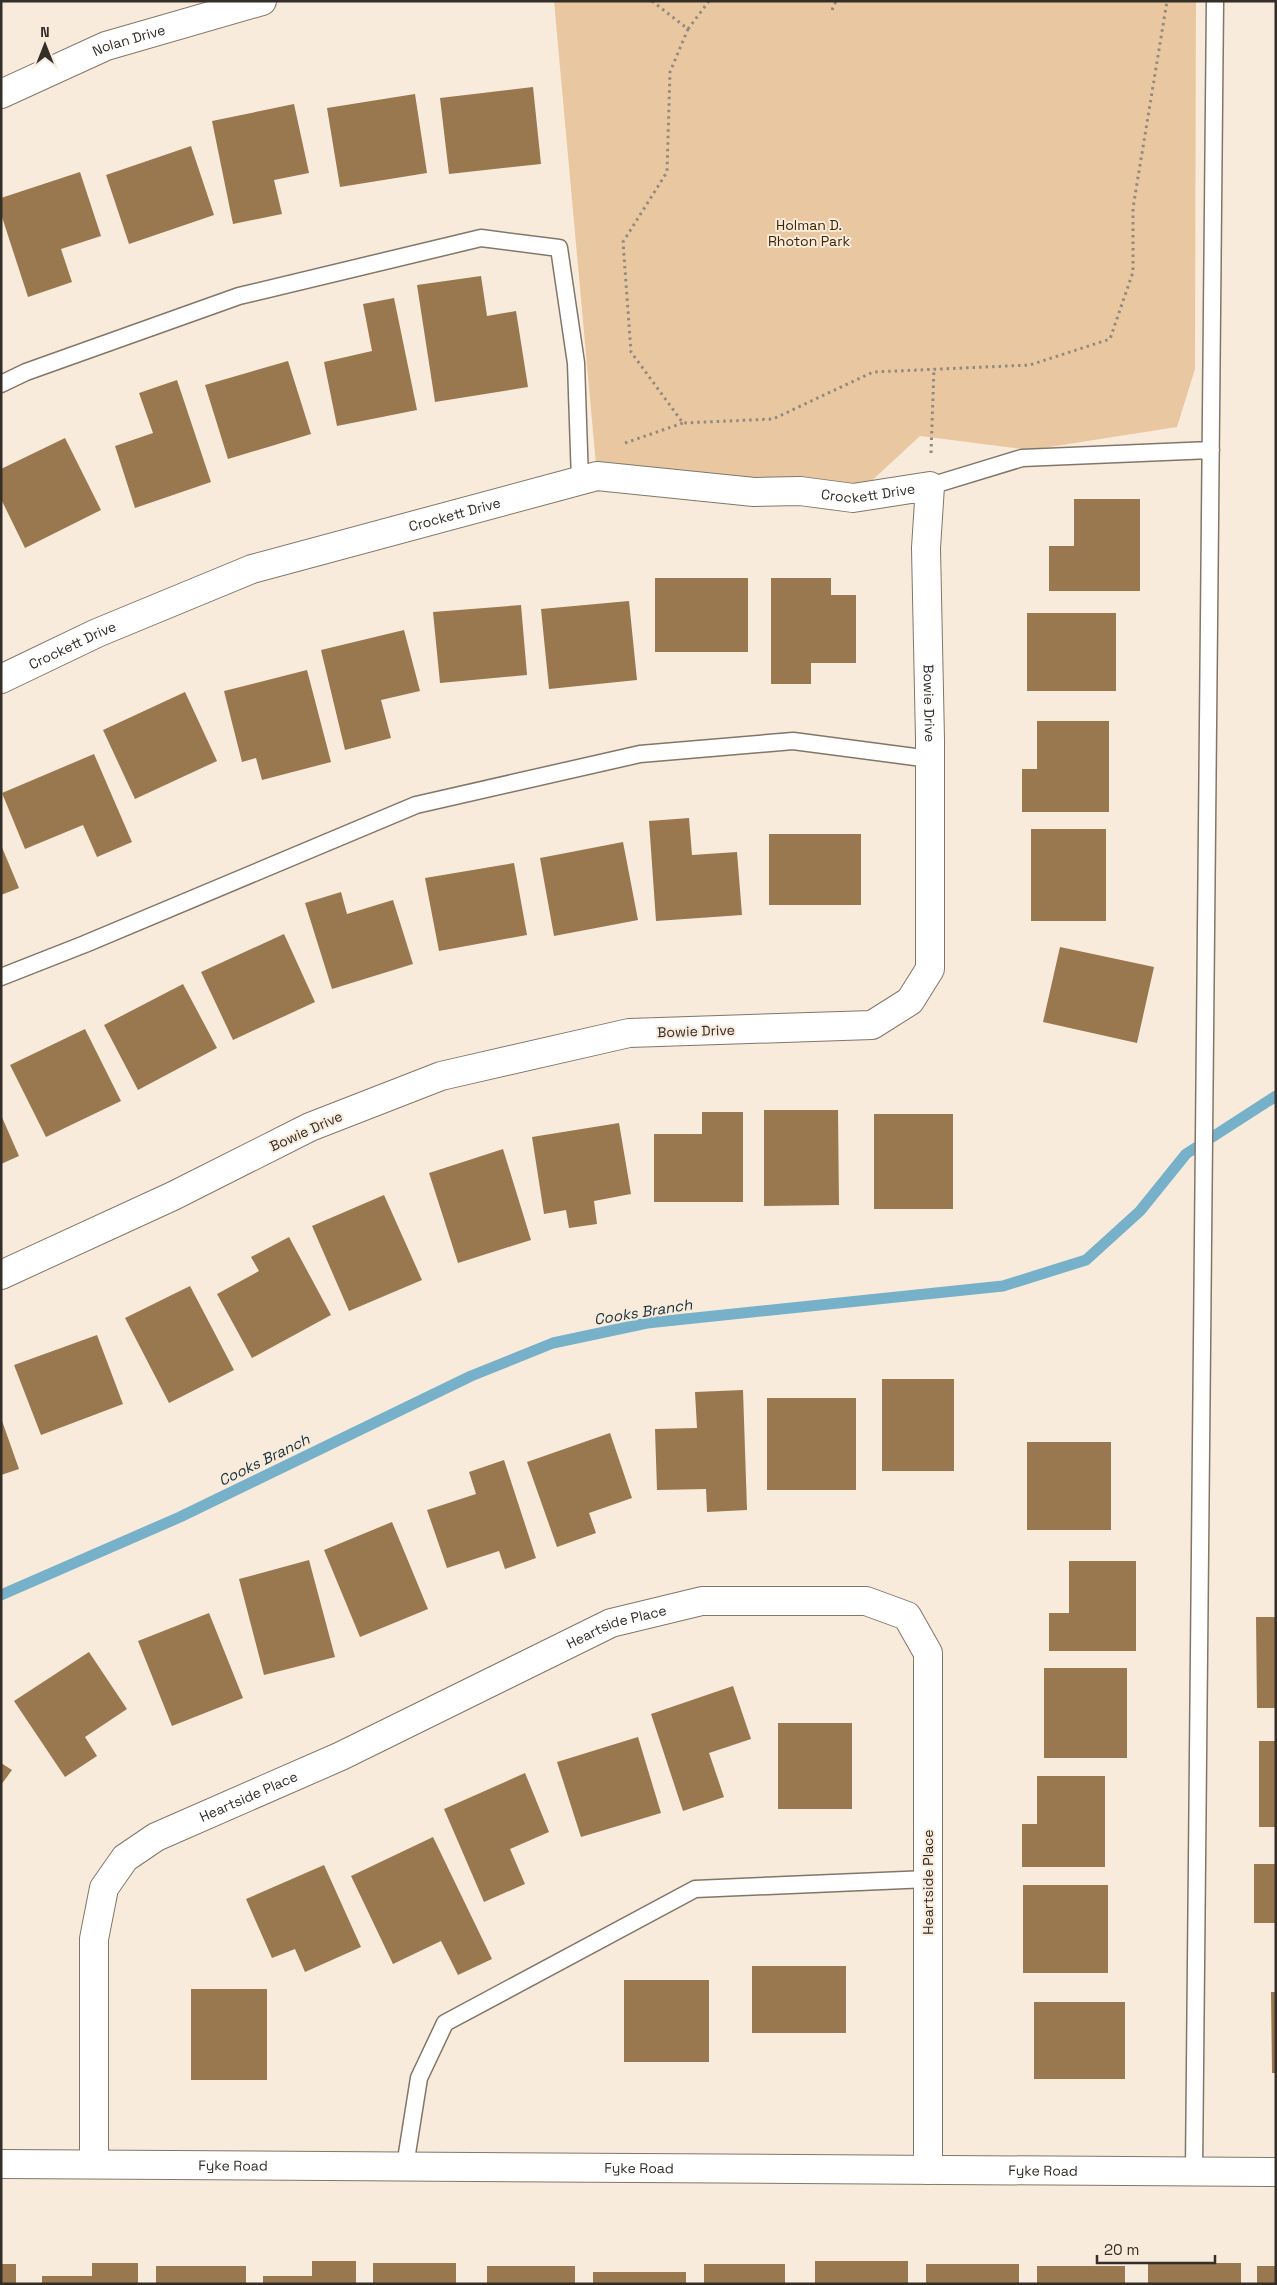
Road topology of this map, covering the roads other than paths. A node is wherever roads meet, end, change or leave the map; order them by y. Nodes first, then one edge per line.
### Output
1 (262, 1) edge
2 (1215, 1) edge
3 (1, 94) edge
4 (1, 384) edge
5 (1211, 450) junction
6 (580, 481) junction
7 (930, 486) junction
8 (1, 679) edge
9 (930, 759) junction
10 (1, 976) edge
11 (1, 1275) edge
12 (928, 1879) junction
13 (1, 2164) edge
14 (94, 2164) junction
15 (405, 2166) junction
16 (928, 2170) junction
17 (1194, 2171) junction
18 (1276, 2172) edge

1 - 3 street, Nolan Drive
2 - 5 lane
4 - 6 lane
5 - 7 lane
5 - 17 lane
6 - 7 street, Crockett Drive
6 - 8 street, Crockett Drive
7 - 9 street, Bowie Drive
9 - 10 lane
9 - 11 street, Bowie Drive
12 - 14 street, Heartside Place
12 - 15 lane
12 - 16 street, Heartside Place
13 - 14 street, Fyke Road
14 - 15 street, Fyke Road
15 - 16 street, Fyke Road
16 - 17 street, Fyke Road
17 - 18 street, Fyke Road

